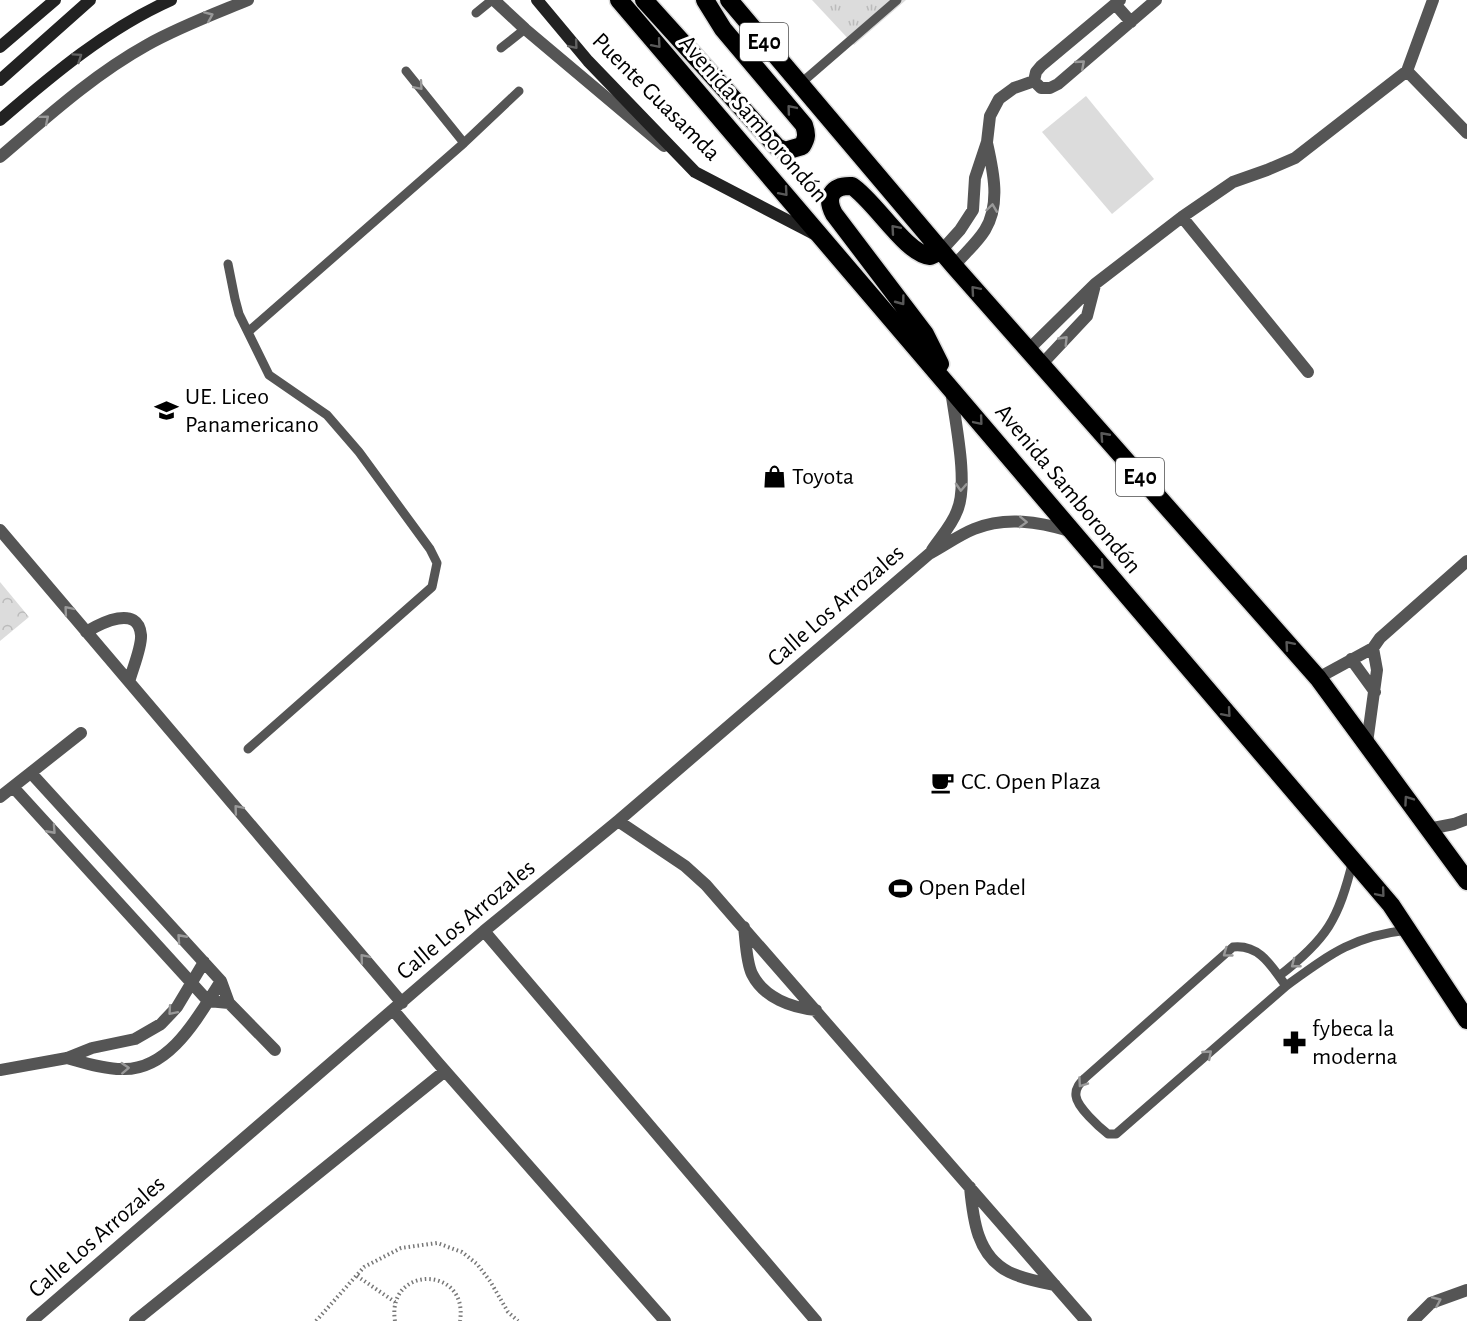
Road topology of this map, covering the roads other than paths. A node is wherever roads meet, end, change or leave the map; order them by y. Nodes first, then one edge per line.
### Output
1 (55, 0) edge
2 (90, 0) edge
3 (171, 0) edge
4 (248, 0) edge
5 (493, 0) edge
6 (537, 0) edge
7 (619, 0) edge
8 (644, 0) edge
9 (705, 0) edge
10 (729, 0) edge
11 (897, 0) edge
12 (1156, 0) edge
13 (1433, 0) edge
14 (1117, 2) edge
15 (476, 14) dead end
16 (1131, 22) junction
17 (525, 29) junction
18 (0, 47) edge
19 (501, 48) dead end
20 (406, 71) dead end
21 (1407, 71) junction
22 (0, 80) edge
23 (1034, 81) junction
24 (800, 84) junction
25 (519, 91) dead end
26 (0, 120) edge
27 (1467, 133) edge
28 (987, 142) junction
29 (464, 143) junction
30 (0, 157) edge
31 (695, 172) junction
32 (1182, 217) junction
33 (824, 239) junction
34 (941, 251) junction
35 (228, 264) dead end
36 (954, 266) junction
37 (1095, 284) junction
38 (248, 332) junction
39 (1028, 350) junction
40 (1041, 364) junction
41 (1308, 372) dead end
42 (951, 388) junction
43 (0, 530) edge
44 (1070, 531) junction
45 (929, 554) junction
46 (1467, 561) edge
47 (86, 632) junction
48 (1372, 648) junction
49 (1351, 659) junction
50 (1318, 678) junction
51 (129, 682) junction
52 (1375, 692) junction
53 (81, 733) dead end
54 (1367, 743) junction
55 (248, 749) dead end
56 (31, 772) junction
57 (13, 787) junction
58 (0, 797) edge
59 (1467, 819) edge
60 (618, 821) junction
61 (1428, 829) junction
62 (1353, 860) junction
63 (122, 873) junction
64 (1467, 880) edge
65 (106, 889) junction
66 (743, 926) junction
67 (1408, 930) junction
68 (484, 931) junction
69 (1321, 939) junction
70 (1332, 953) junction
71 (204, 962) junction
72 (1279, 976) junction
73 (221, 981) junction
74 (192, 982) junction
75 (1286, 986) junction
76 (208, 1001) junction
77 (229, 1004) junction
78 (398, 1006) junction
79 (816, 1010) junction
80 (1467, 1020) edge
81 (275, 1050) dead end
82 (68, 1058) junction
83 (0, 1070) edge
84 (445, 1071) junction
85 (970, 1187) junction
86 (1055, 1285) junction
87 (1467, 1290) edge
88 (32, 1321) edge
89 (135, 1321) edge
90 (665, 1321) edge
91 (816, 1321) edge
92 (1086, 1321) edge
93 (1413, 1321) edge

1 - 18 main road
2 - 22 main road
26 -> 3 main road
30 -> 4 street
5 - 15 lane
5 - 17 street
6 -> 31 main road, Puente Guasamda
7 -> 33 highway, Avenida Samborondón
8 -> 9 highway
10 - 24 highway, E40
11 - 24 lane
12 - 16 street
13 - 21 street
14 - 16 street
14 - 23 street
23 -> 16 street
17 - 19 lane
17 - 31 street
20 -> 29 lane
21 - 27 street
21 - 32 street
23 - 28 street
24 - 34 highway, E40
25 - 29 lane
28 - 34 street
36 -> 28 street
29 - 38 lane
31 - 33 main road, Puente Guasamda
32 - 37 street
32 - 41 street
33 - 42 highway, Avenida Samborondón
34 - 36 highway, E40
34 -> 42 highway
35 - 38 lane
39 -> 36 highway, E40
37 - 39 street
40 -> 37 street
38 - 55 lane
39 - 40 highway, E40
50 -> 40 highway, E40
42 -> 44 highway, Avenida Samborondón
42 -> 45 street, Calle Los Arrozales
47 -> 43 street
45 -> 44 street, Calle Los Arrozales
44 -> 62 highway, Avenida Samborondón
45 - 60 street, Calle Los Arrozales
46 - 48 street
47 - 51 street
47 - 51 street
48 - 49 street
48 - 52 street
49 - 50 street
49 - 52 street
50 - 54 highway, E40
78 -> 51 street
52 - 54 street
53 - 56 street
61 -> 54 highway, E40
56 - 57 street
56 - 63 street
57 - 58 street
57 -> 65 street
59 - 61 street
60 - 66 street
60 - 68 street, Calle Los Arrozales
61 - 64 highway, E40
62 -> 67 highway, Avenida Samborondón
62 - 69 lane
63 - 65 street
71 -> 63 street
65 - 74 street
66 - 79 street
66 - 79 street
67 - 70 lane
67 - 80 highway, Avenida Samborondón
68 - 78 street, Calle Los Arrozales
68 - 91 street
69 - 70 lane
69 -> 72 lane
70 - 75 lane
71 - 73 street
71 - 74 street
72 - 75 lane
72 -> 75 lane
73 - 76 street
73 - 77 street
74 - 76 street
74 -> 82 street
76 - 77 street
82 -> 76 street
77 - 81 street
78 - 84 street
78 - 88 street, Calle Los Arrozales
79 - 85 street
82 - 83 street
84 - 89 street
84 - 90 street
85 - 86 street
85 - 86 street
86 - 92 street
93 -> 87 street

